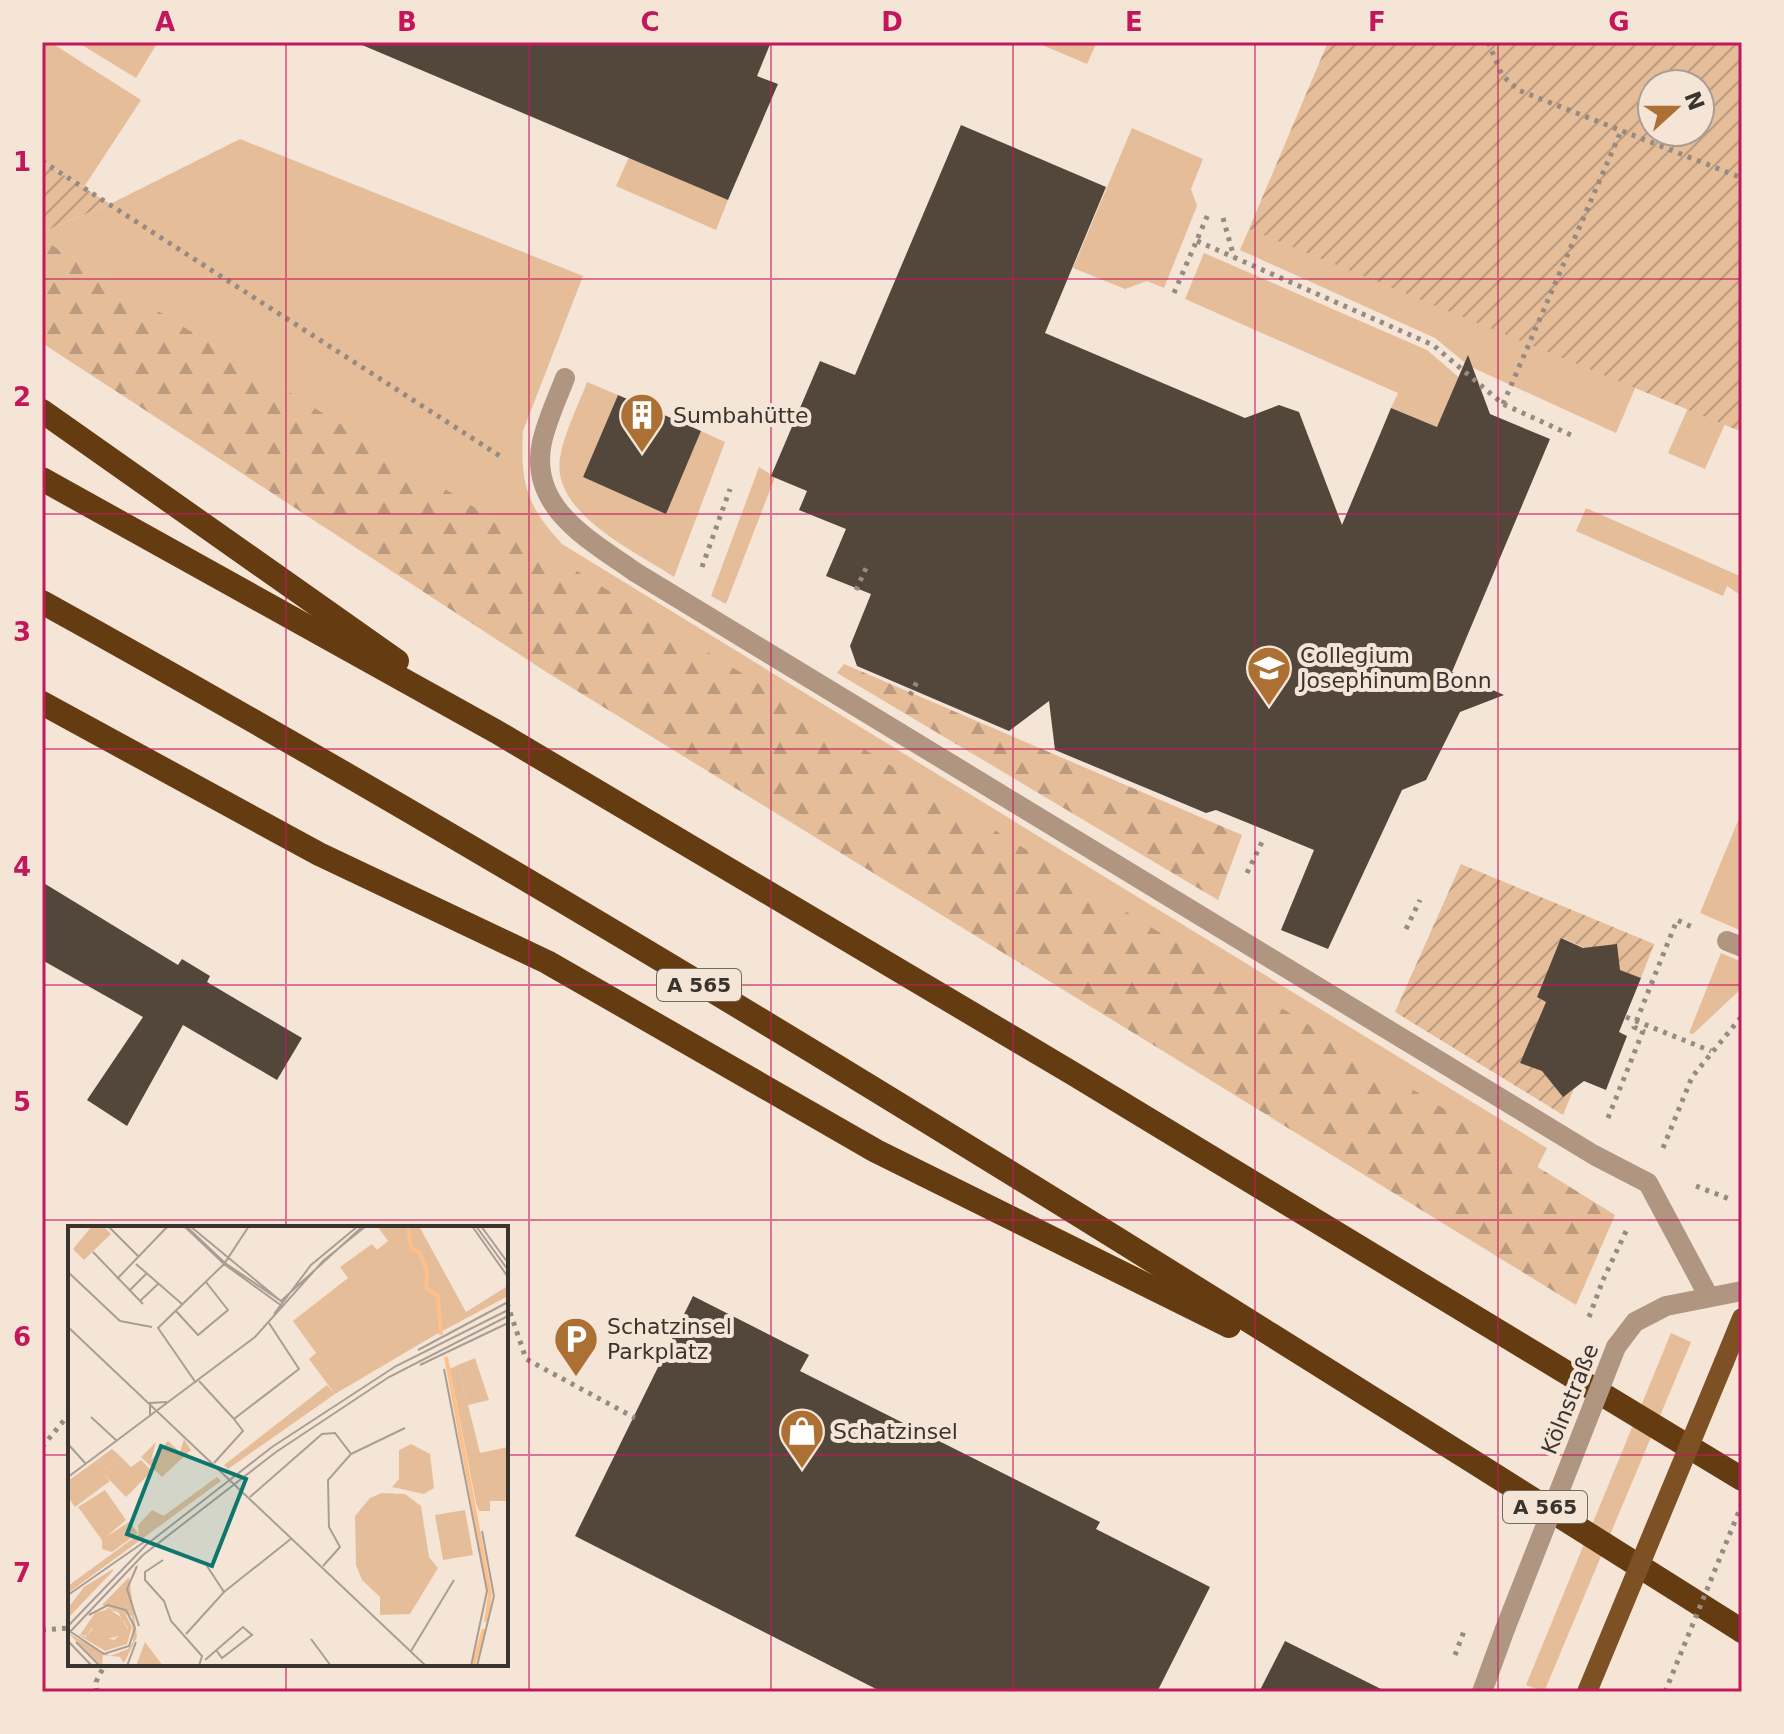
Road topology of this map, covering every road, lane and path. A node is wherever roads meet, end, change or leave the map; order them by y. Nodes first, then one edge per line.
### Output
1 (1488, 42) edge
2 (1621, 131) junction
3 (42, 161) edge
4 (1742, 178) edge
5 (1209, 212) dead end
6 (1223, 218) dead end
7 (1197, 241) junction
8 (1234, 258) junction
9 (1174, 293) dead end
10 (565, 378) dead end
11 (1503, 404) junction
12 (42, 411) edge
13 (1571, 435) dead end
14 (42, 479) edge
15 (545, 484) junction
16 (730, 489) dead end
17 (867, 566) dead end
18 (856, 590) dead end
19 (42, 602) edge
20 (689, 605) junction
21 (42, 703) edge
22 (497, 732) junction
23 (1263, 840) dead end
24 (1247, 873) dead end
25 (1420, 900) dead end
26 (1406, 929) dead end
27 (1734, 944) edge
28 (1742, 1016) edge
29 (1626, 1017) dead end
30 (1636, 1022) junction
31 (1594, 1155) junction
32 (1742, 1291) edge
33 (1709, 1297) junction
34 (508, 1306) edge
35 (1742, 1318) edge
36 (1346, 1384) junction
37 (68, 1415) edge
38 (635, 1418) dead end
39 (42, 1447) edge
40 (1742, 1479) edge
41 (1742, 1504) edge
42 (68, 1628) edge
43 (42, 1630) edge
44 (1742, 1631) edge
45 (104, 1666) edge
46 (1484, 1690) edge
47 (97, 1692) edge
48 (1587, 1692) edge
49 (1665, 1692) edge

1 - 2 path
2 - 4 path
2 - 11 path
3 - 15 path
5 - 7 path
6 - 8 path
7 - 8 path
7 - 9 path
8 - 11 path
10 - 15 lane
11 - 13 path
12 - 22 highway
14 - 22 highway
15 - 20 lane
16 - 20 path
17 - 18 path
19 - 36 highway, A 565
20 - 31 lane
21 - 36 highway
22 - 40 highway
23 - 24 path
25 - 26 path
27 - 30 path
28 - 30 path
29 - 30 path
30 - 31 path
31 - 33 lane
32 - 33 lane, Kölnstraße
33 - 46 lane, Kölnstraße, bridge
34 - 38 path
35 - 48 main road, bridge
36 - 44 highway, A 565
37 - 39 path
41 - 49 path, bridge
42 - 43 path
45 - 47 path

